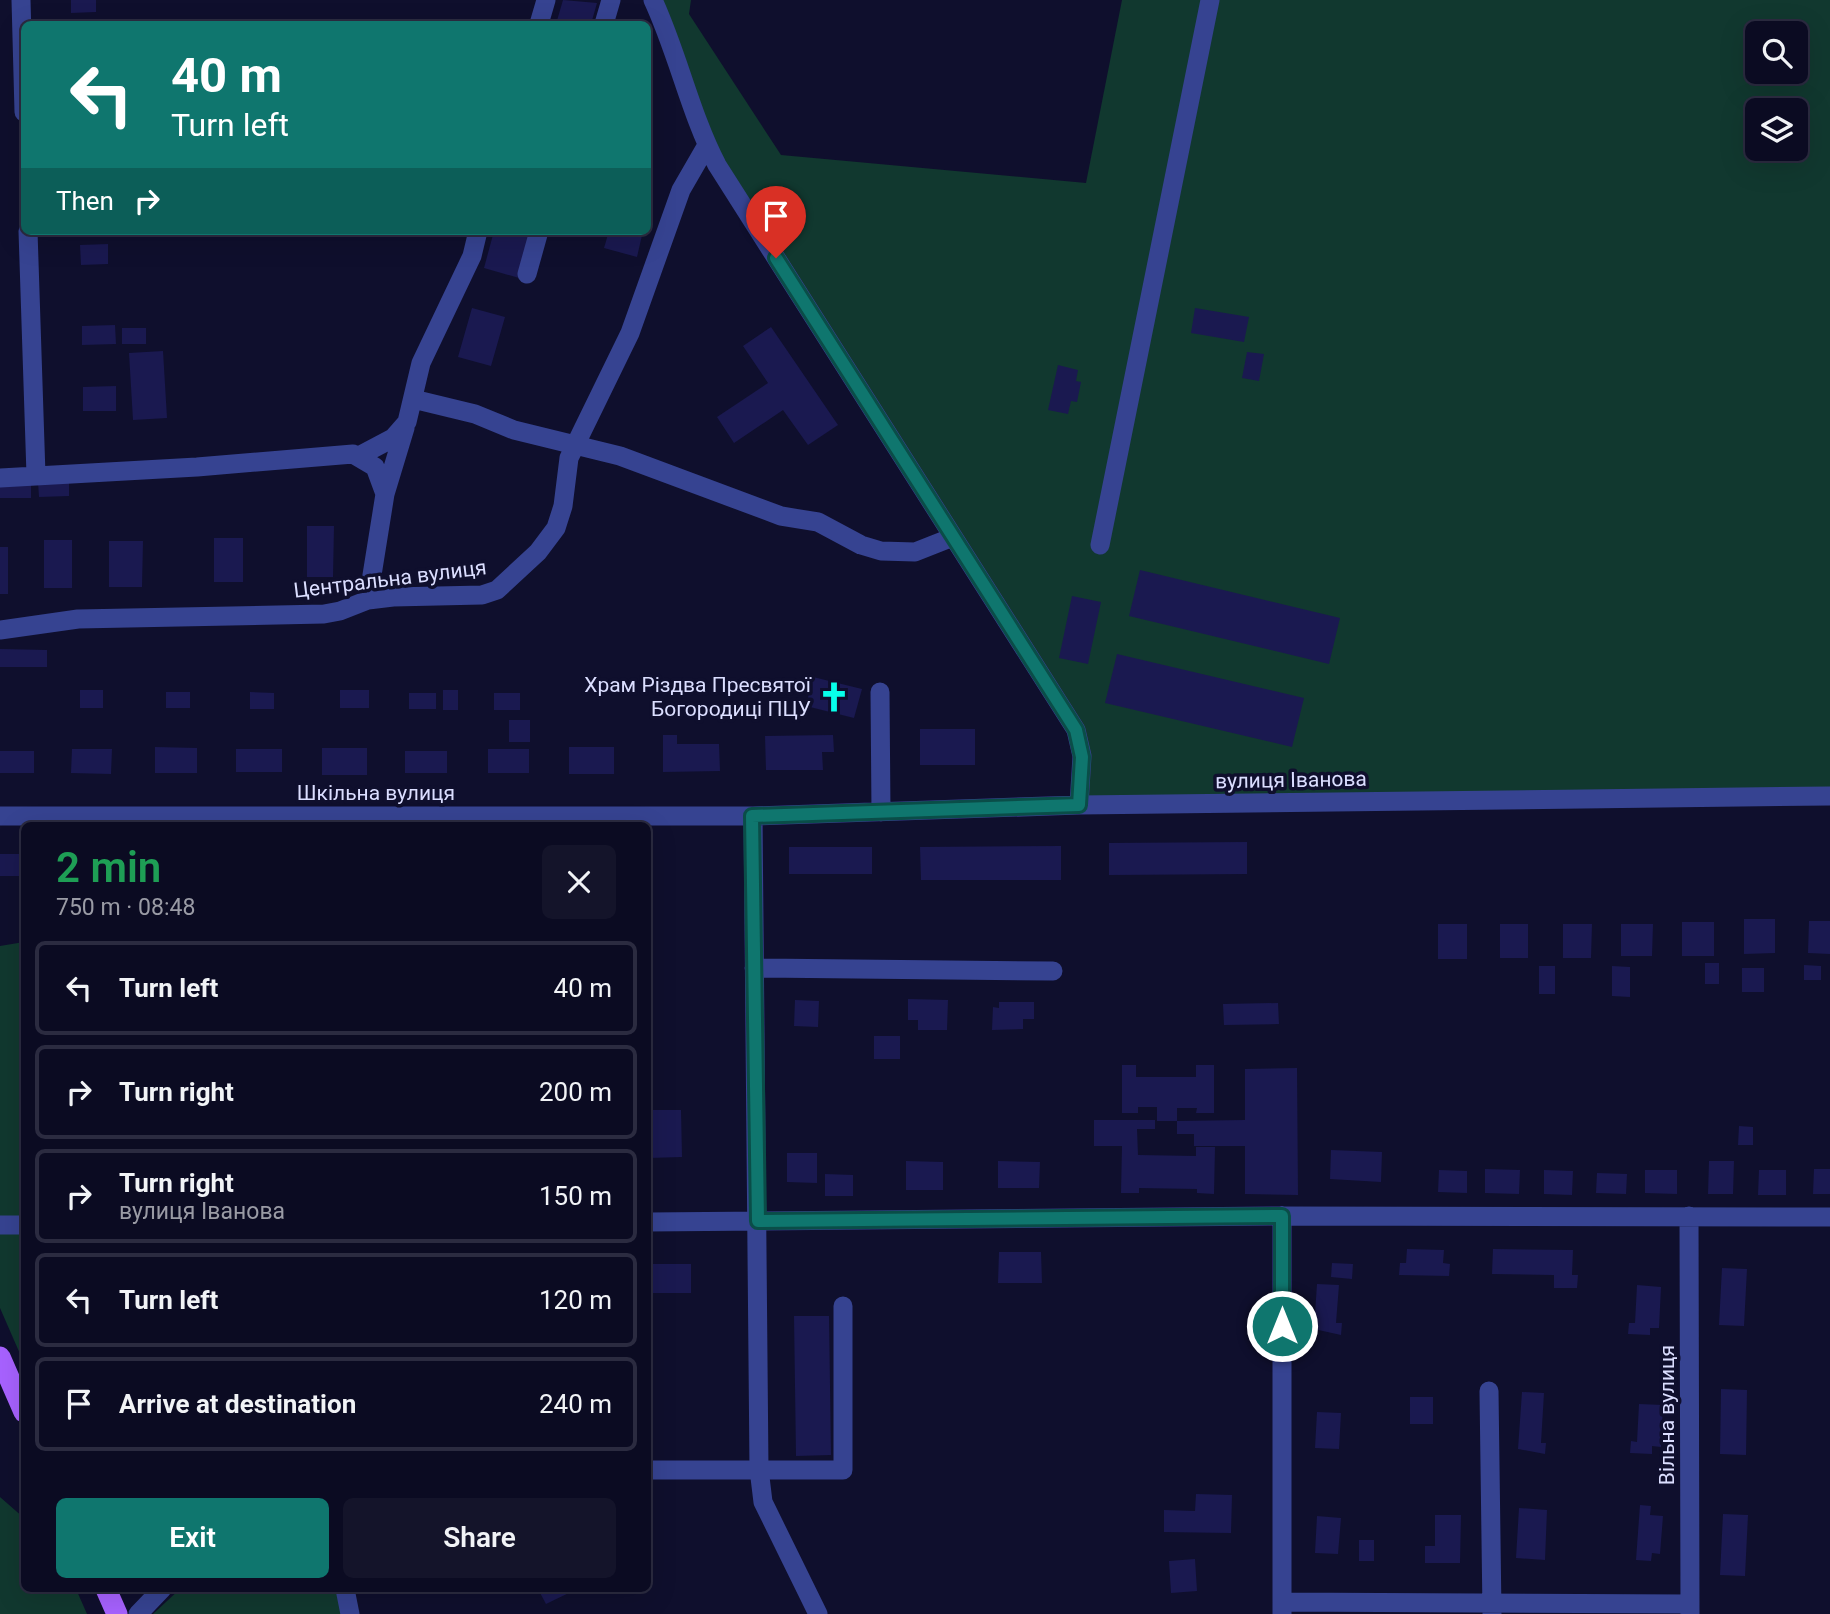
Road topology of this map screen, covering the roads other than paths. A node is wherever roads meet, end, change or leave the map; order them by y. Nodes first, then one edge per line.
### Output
1 (21, 0) edge
2 (547, 0) edge
3 (611, 0) edge
4 (653, 0) edge
5 (1210, 0) edge
6 (22, 21) edge
7 (540, 21) edge
8 (605, 21) edge
9 (707, 145) junction
10 (28, 235) edge
11 (477, 235) edge
12 (538, 235) edge
13 (527, 274) dead end
14 (413, 399) junction
15 (407, 422) junction
16 (575, 444) junction
17 (359, 456) junction
18 (36, 475) junction
19 (0, 478) edge
20 (385, 494) junction
21 (953, 537) junction
22 (1100, 545) dead end
23 (368, 600) junction
24 (0, 630) edge
25 (880, 692) dead end
26 (1830, 796) edge
27 (1079, 805) junction
28 (881, 812) junction
29 (0, 816) edge
30 (752, 816) junction
31 (754, 968) junction
32 (1053, 971) dead end
33 (1282, 1216) junction
34 (1689, 1216) junction
35 (1830, 1217) edge
36 (758, 1221) junction
37 (651, 1222) edge
38 (0, 1225) edge
39 (21, 1225) edge
40 (843, 1306) dead end
41 (0, 1357) edge
42 (1489, 1391) dead end
43 (21, 1405) edge
44 (760, 1469) junction
45 (651, 1470) edge
46 (107, 1592) edge
47 (159, 1592) edge
48 (346, 1592) edge
49 (1282, 1608) edge
50 (1492, 1608) edge
51 (1690, 1609) edge
52 (117, 1614) edge
53 (138, 1614) edge
54 (350, 1614) edge
55 (818, 1614) edge

1 - 6 street
2 - 7 street
3 - 8 street
4 - 9 street
5 - 22 street
9 - 16 street, Центральна вулиця
9 - 21 street
10 - 18 street
11 - 14 street
12 - 13 street
14 - 15 street
14 - 16 street
15 - 17 street
15 - 20 street
16 - 21 street
16 - 23 street, Центральна вулиця
17 - 18 street
17 - 20 street
18 - 19 street
20 - 23 street
21 - 27 street
23 - 24 street, Центральна вулиця
25 - 28 street
26 - 27 street, вулиця Іванова
27 - 28 street, вулиця Іванова
28 - 30 street, вулиця Іванова
29 - 30 street, Шкільна вулиця
30 - 31 street
31 - 32 street
31 - 36 street
33 - 34 street
33 - 36 street
33 - 49 street
34 - 35 street
34 - 51 street, Вільна вулиця
36 - 37 street
36 - 44 street
38 - 39 street
40 - 44 street
41 - 43 main road
42 - 50 street
44 - 45 street
44 - 55 street
46 - 52 main road
47 - 53 street
48 - 54 street
49 - 50 street
50 - 51 street

